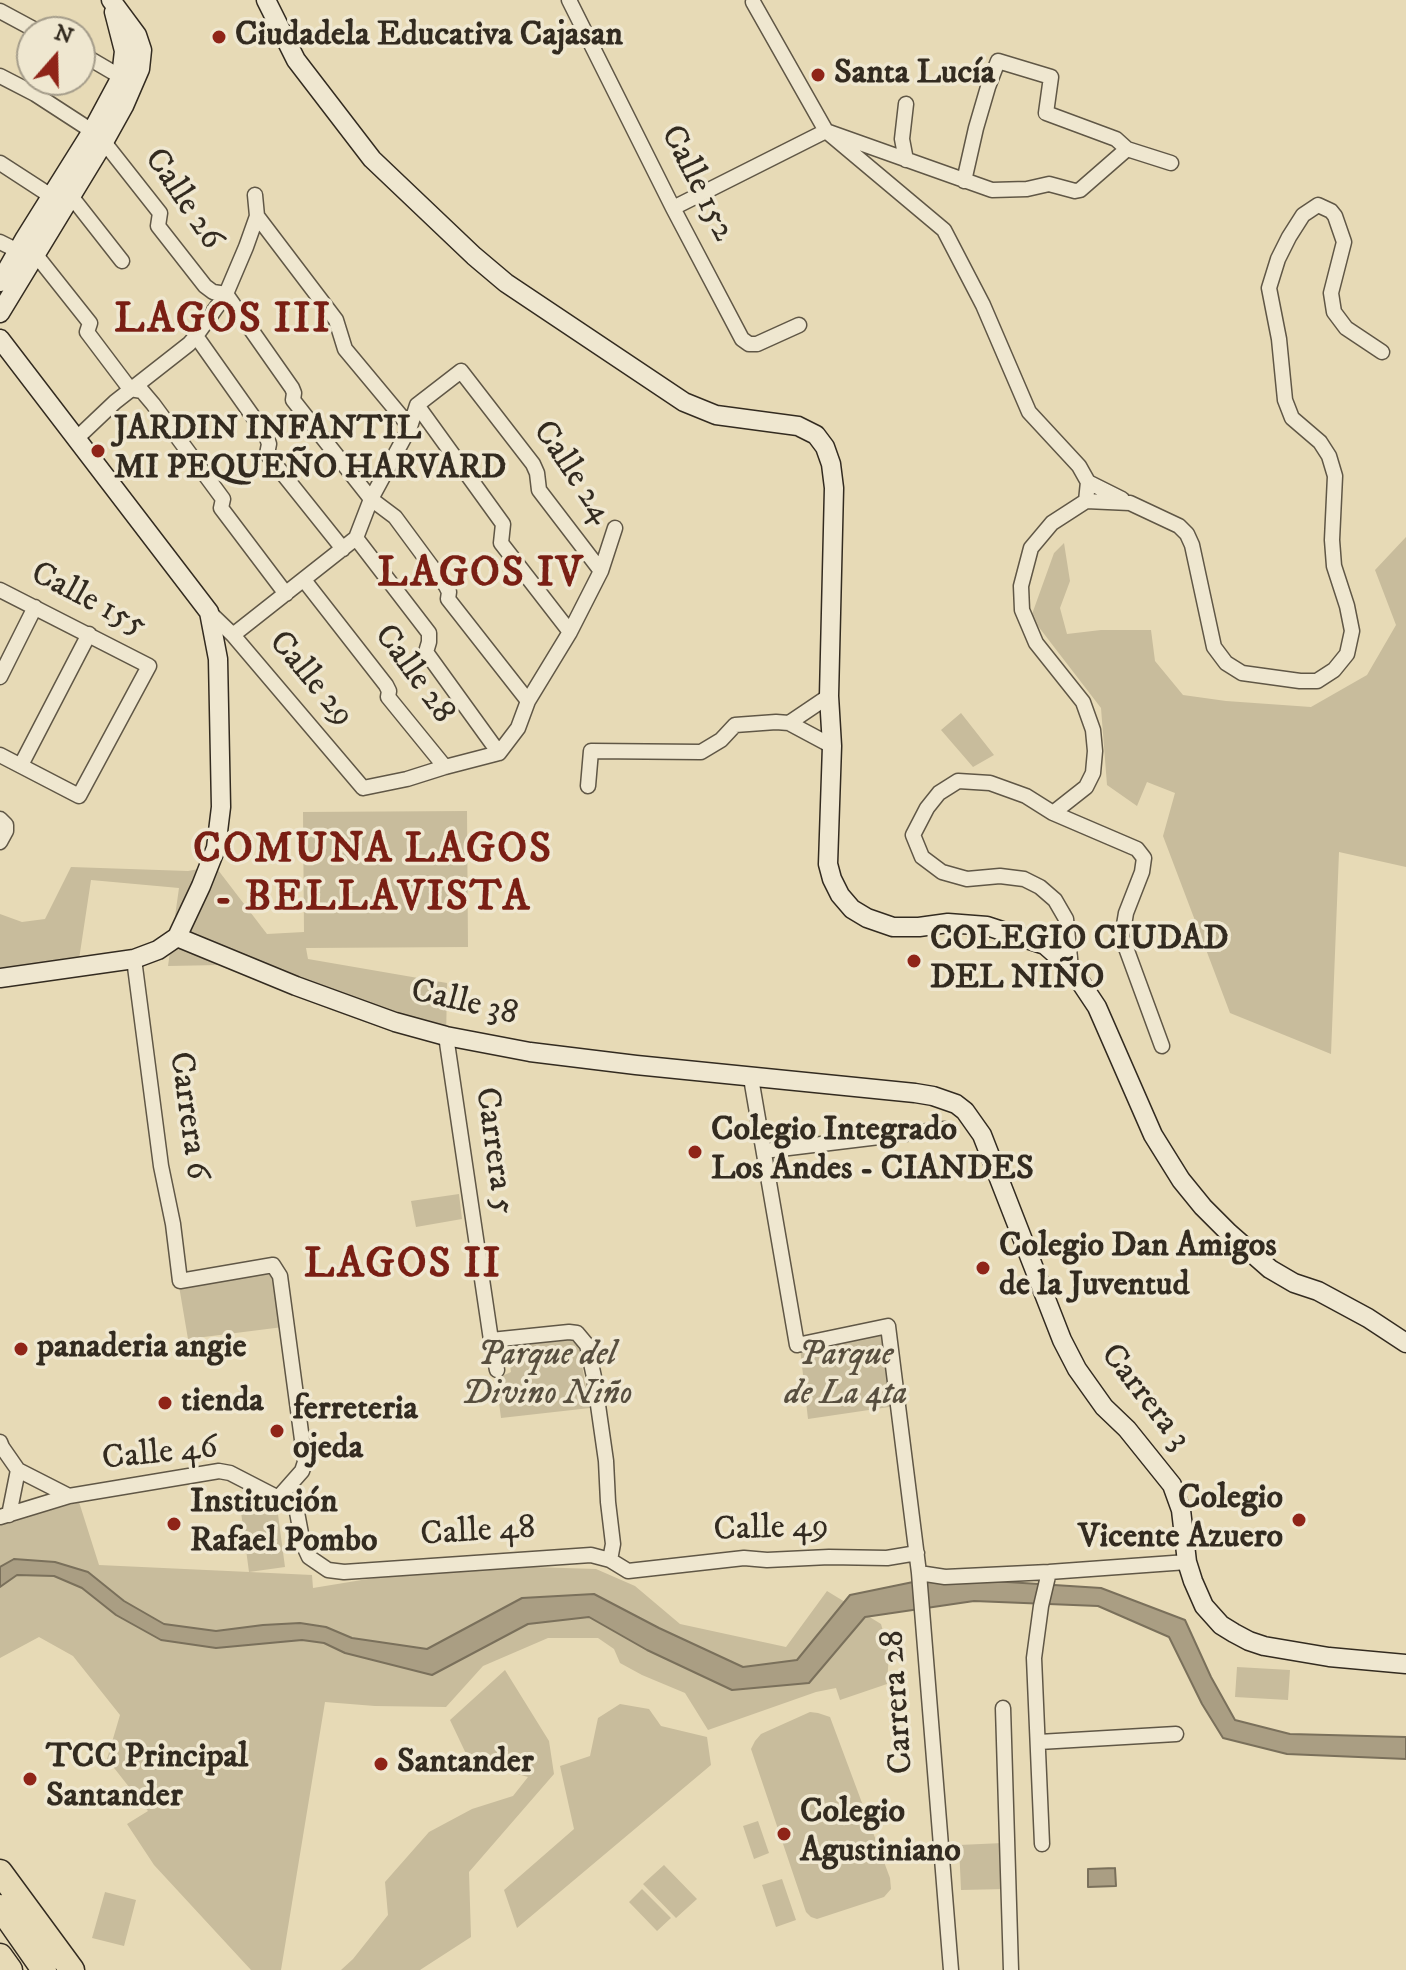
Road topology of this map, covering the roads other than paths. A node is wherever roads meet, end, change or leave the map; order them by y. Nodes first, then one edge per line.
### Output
1 (111, 0) edge
2 (266, 0) edge
3 (569, 0) edge
4 (753, 2) dead end
5 (96, 62) edge
6 (0, 76) edge
7 (121, 77) junction
8 (906, 104) dead end
9 (826, 131) junction
10 (98, 136) junction
11 (1127, 149) junction
12 (906, 160) junction
13 (0, 163) edge
14 (1171, 163) dead end
15 (964, 181) junction
16 (255, 195) dead end
17 (51, 196) junction
18 (71, 196) junction
19 (673, 208) junction
20 (257, 216) junction
21 (0, 242) edge
22 (27, 253) junction
23 (122, 261) dead end
24 (0, 282) edge
25 (226, 294) junction
26 (0, 313) edge
27 (799, 325) dead end
28 (196, 336) junction
29 (0, 339) edge
30 (1382, 352) dead end
31 (130, 389) junction
32 (417, 405) junction
33 (410, 427) junction
34 (76, 439) junction
35 (1088, 482) junction
36 (371, 499) junction
37 (1086, 501) junction
38 (1130, 503) junction
39 (615, 528) dead end
40 (356, 538) junction
41 (343, 549) junction
42 (601, 571) junction
43 (304, 580) junction
44 (0, 590) edge
45 (286, 594) junction
46 (35, 607) junction
47 (209, 612) junction
48 (570, 632) junction
49 (89, 634) junction
50 (233, 635) junction
51 (0, 677) edge
52 (829, 696) junction
53 (528, 701) junction
54 (789, 723) junction
55 (832, 746) junction
56 (499, 753) junction
57 (0, 755) edge
58 (21, 765) junction
59 (445, 767) junction
60 (588, 786) dead end
61 (1053, 813) junction
62 (3, 822) edge
63 (0, 842) edge
64 (177, 937) junction
65 (134, 959) junction
66 (1071, 968) junction
67 (0, 978) edge
68 (446, 1036) junction
69 (1162, 1046) dead end
70 (751, 1078) junction
71 (933, 1096) joint
72 (945, 1129) dead end
73 (764, 1151) junction
74 (491, 1340) junction
75 (1406, 1343) edge
76 (497, 1370) dead end
77 (1, 1446) edge
78 (18, 1470) junction
79 (69, 1496) junction
80 (279, 1497) junction
81 (4, 1516) edge
82 (917, 1553) junction
83 (610, 1560) junction
84 (1187, 1562) junction
85 (328, 1570) joint
86 (628, 1571) joint
87 (919, 1576) junction
88 (1048, 1577) junction
89 (1406, 1664) edge
90 (1003, 1708) dead end
91 (1176, 1734) dead end
92 (1039, 1742) junction
93 (1042, 1844) dead end
94 (2, 1876) edge
95 (0, 1907) edge
96 (0, 1956) edge
97 (10, 1970) edge
98 (44, 1970) edge
99 (72, 1970) edge
100 (951, 1970) edge
101 (1011, 1970) edge

1 - 7 street
1 - 10 street
2 - 52 street
3 - 19 street, Calle 152
4 - 9 street
5 - 7 street
6 - 10 street, Calle 26
7 - 10 street
8 - 12 street
9 - 12 street
9 - 19 street
9 - 35 street
10 - 17 street
10 - 18 street
10 - 25 street, Calle 26
11 - 14 street
11 - 15 street
11 - 15 street
12 - 15 street
13 - 17 street
16 - 20 street
17 - 22 street
18 - 22 street
18 - 23 street
19 - 27 street, Calle 152
20 - 25 street
20 - 33 street
21 - 22 street
22 - 24 street
22 - 26 street
22 - 31 street
25 - 28 street
25 - 36 street, Calle 26
28 - 31 street
28 - 41 street
29 - 34 street
30 - 38 street
31 - 34 street
31 - 45 street
32 - 33 street
32 - 42 street, Calle 24
32 - 48 street
33 - 36 street
34 - 47 street
35 - 37 street
35 - 38 street
36 - 40 street
36 - 53 street, Calle 26
37 - 38 street
37 - 61 street
39 - 42 street
40 - 41 street
40 - 56 street
41 - 43 street
42 - 48 street
43 - 45 street
43 - 59 street, Calle 28
44 - 46 street, Calle 155
45 - 50 street
46 - 49 street, Calle 155
46 - 51 street
47 - 50 street, Calle 29
47 - 64 street
48 - 53 street
49 - 58 street
49 - 58 street, Calle 155
50 - 59 street, Calle 29
52 - 54 street
52 - 55 street
53 - 56 street
54 - 55 street
54 - 60 street
55 - 66 street
56 - 59 street
57 - 58 street
61 - 66 street
61 - 69 street
62 - 63 street
64 - 65 street
64 - 68 street, Calle 38
65 - 67 street
65 - 80 street, Carrera 6
66 - 75 street
68 - 70 street, Calle 38
68 - 74 street, Carrera 5
70 - 71 street, Calle 38
70 - 73 street
71 - 84 street, Carrera 3
72 - 73 street
73 - 82 street, Carrera 28
74 - 76 street, Carrera 5
74 - 83 street
77 - 78 street
78 - 79 street
78 - 81 street
79 - 80 street, Calle 46
79 - 81 street, Calle 46
80 - 85 street, Calle 46
82 - 86 street, Calle 49
82 - 87 street, Carrera 28
83 - 85 street, Calle 48
83 - 86 street, Calle 48
84 - 88 street
84 - 89 street, Carrera 3
87 - 88 street
87 - 100 street, Carrera 28
88 - 92 street
90 - 101 street
91 - 92 street
92 - 93 street
94 - 99 highway
95 - 98 highway
96 - 97 highway

